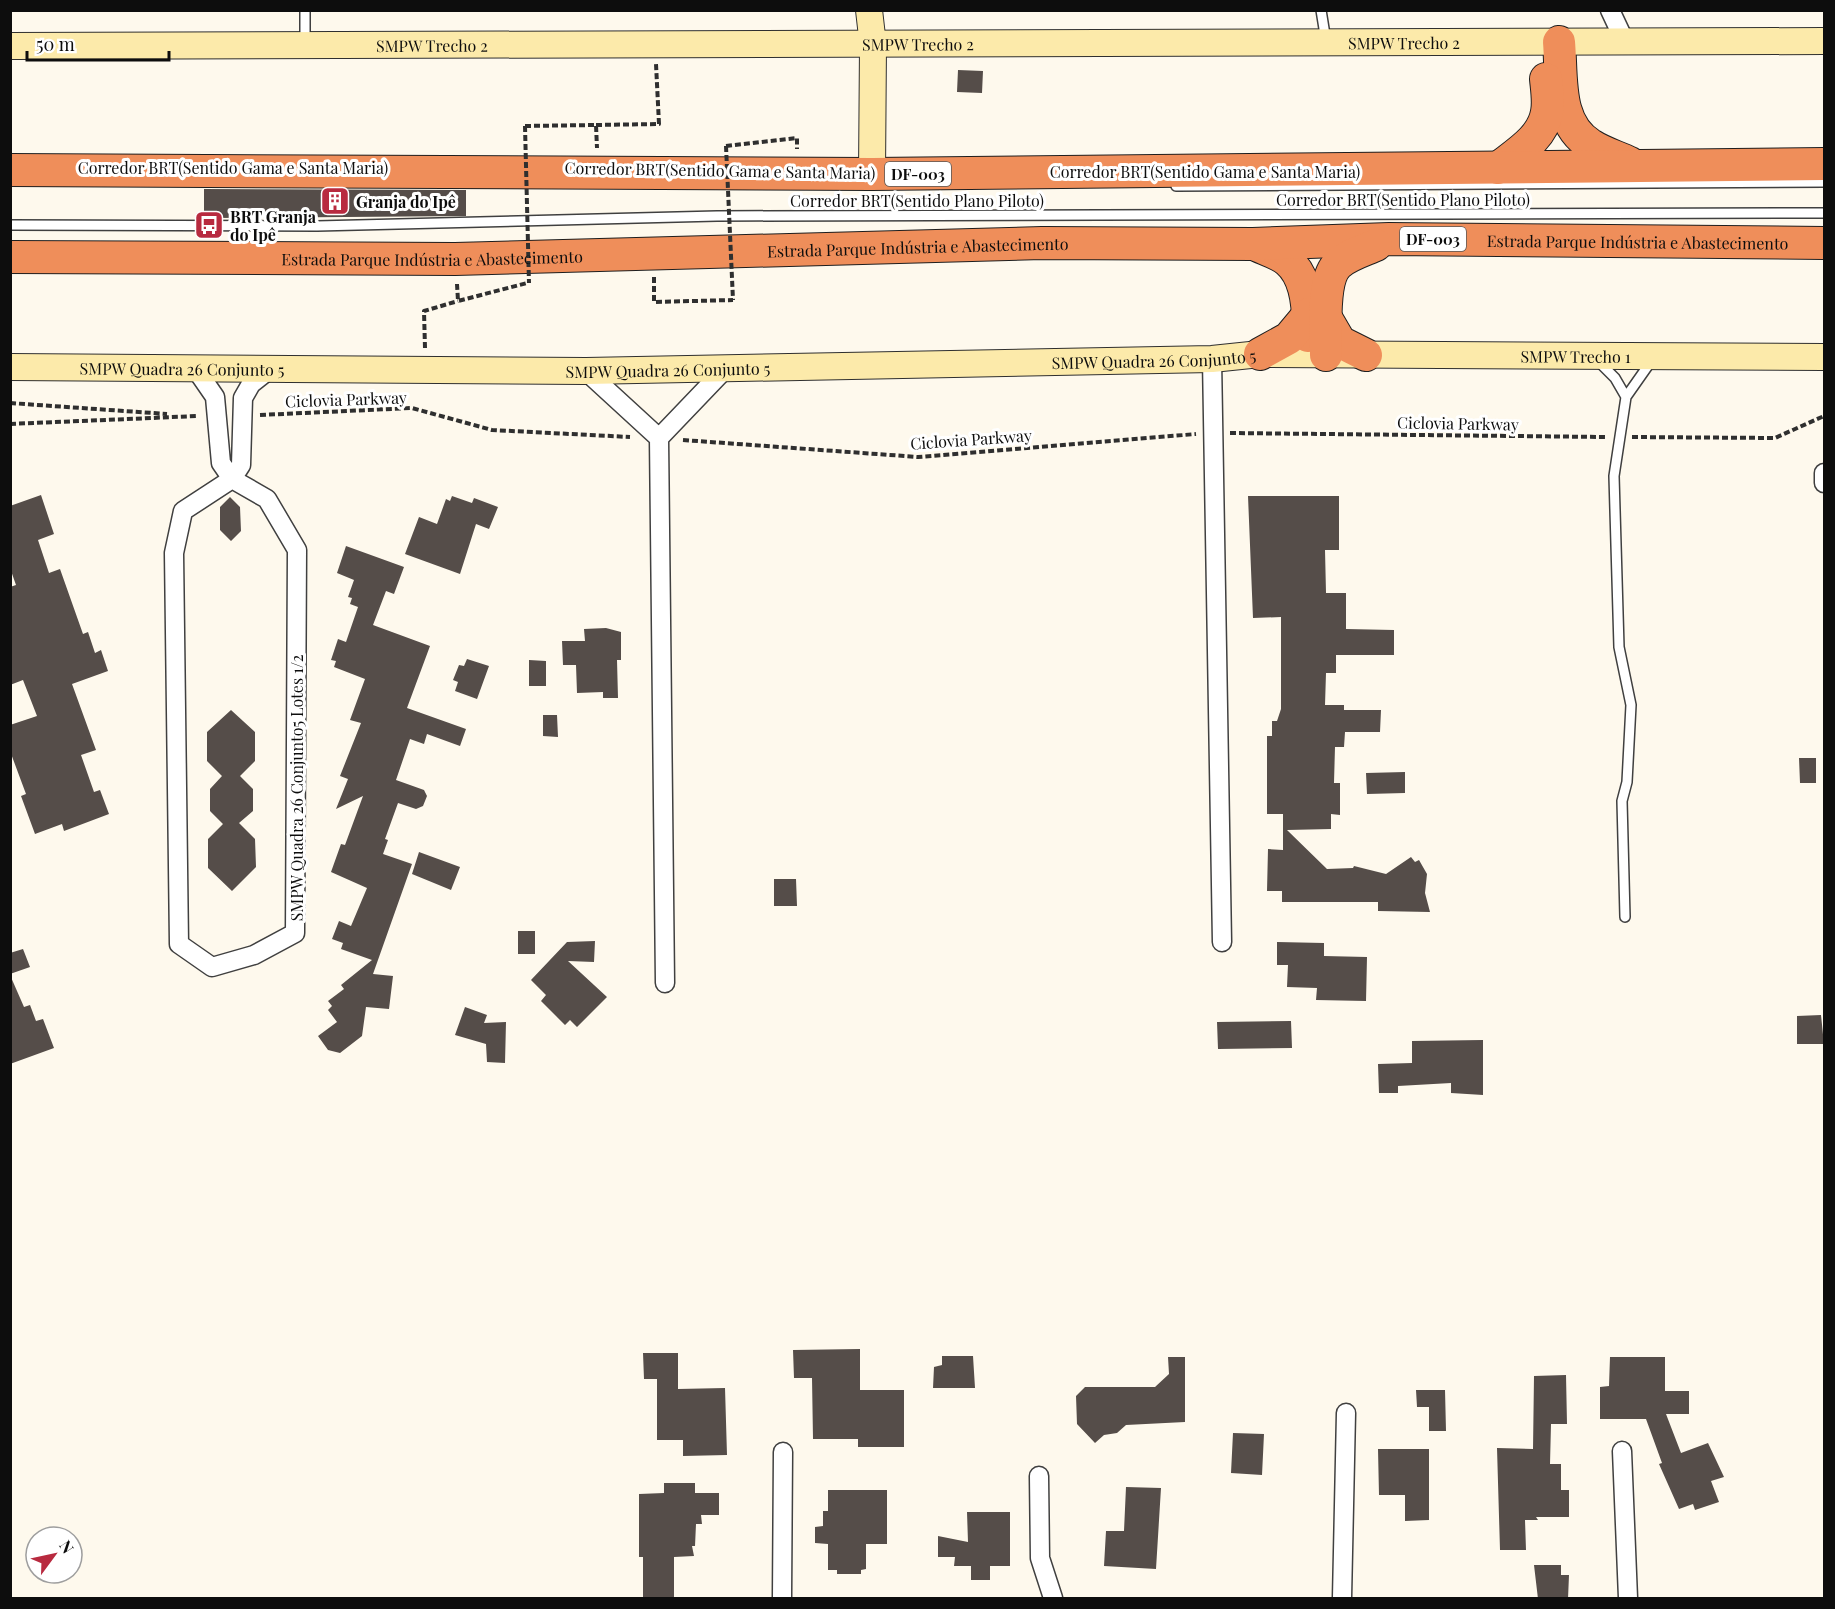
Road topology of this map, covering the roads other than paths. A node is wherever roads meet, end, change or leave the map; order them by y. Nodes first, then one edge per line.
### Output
1 (305, 10) edge
2 (869, 10) edge
3 (1322, 10) edge
4 (1610, 10) edge
5 (1824, 41) edge
6 (1552, 42) junction
7 (1624, 42) junction
8 (1326, 43) junction
9 (873, 45) junction
10 (10, 46) edge
11 (306, 46) junction
12 (1824, 164) edge
13 (1498, 168) junction
14 (1642, 168) junction
15 (10, 170) edge
16 (872, 174) junction
17 (592, 178) junction
18 (174, 182) dead end
19 (1824, 182) edge
20 (1164, 186) dead end
21 (1824, 213) edge
22 (10, 225) edge
23 (1389, 239) junction
24 (1824, 243) edge
25 (1253, 244) junction
26 (10, 257) edge
27 (1318, 316) junction
28 (1260, 354) junction
29 (1317, 355) junction
30 (1366, 355) junction
31 (1593, 356) junction
32 (1656, 356) junction
33 (1824, 357) edge
34 (1212, 359) junction
35 (10, 367) edge
36 (195, 368) junction
37 (726, 368) junction
38 (270, 369) junction
39 (586, 371) junction
40 (1626, 397) junction
41 (660, 438) junction
42 (1824, 473) edge
43 (232, 479) junction
44 (1824, 483) edge
45 (1624, 916) dead end
46 (1222, 942) dead end
47 (665, 983) dead end
48 (1346, 1413) dead end
49 (1622, 1451) dead end
50 (783, 1452) dead end
51 (1039, 1476) dead end
52 (782, 1599) edge
53 (1053, 1599) edge
54 (1342, 1599) edge
55 (1628, 1599) edge

1 - 11 lane
2 - 9 street
3 - 8 lane
4 - 7 street
5 - 7 street, SMPW Trecho 2
6 - 7 street, SMPW Trecho 2
6 - 8 street, SMPW Trecho 2
6 - 13 highway
6 - 14 highway
8 - 9 street, SMPW Trecho 2
9 - 11 street, SMPW Trecho 2
9 - 16 street
10 - 11 street, SMPW Trecho 2
12 - 14 highway, DF-003
13 - 14 highway, DF-003
13 - 16 highway, DF-003
15 - 17 highway, DF-003
16 - 17 highway, DF-003
17 - 18 lane, Corredor BRT(Sentido Gama e Santa Maria)
19 - 20 lane, Corredor BRT(Sentido Gama e Santa Maria)
21 - 22 lane, Corredor BRT(Sentido Plano Piloto)
23 - 24 highway, Estrada Parque Indústria e Abastecimento / DF-003
23 - 25 highway, Estrada Parque Indústria e Abastecimento / DF-003
23 - 27 highway
25 - 26 highway, Estrada Parque Indústria e Abastecimento / DF-003
25 - 27 highway
27 - 28 highway
27 - 29 highway
27 - 30 highway
28 - 29 street, SMPW Quadra 26 Conjunto 5
28 - 34 street, SMPW Quadra 26 Conjunto 5
29 - 30 street, SMPW Trecho 1
30 - 31 street, SMPW Trecho 1
31 - 32 street, SMPW Trecho 1
31 - 40 lane
32 - 33 street, SMPW Trecho 1
32 - 40 lane
34 - 37 street, SMPW Quadra 26 Conjunto 5
34 - 46 street
35 - 36 street, SMPW Quadra 26 Conjunto 5
36 - 38 street, SMPW Quadra 26 Conjunto 5
36 - 43 street
37 - 39 street, SMPW Quadra 26 Conjunto 5
37 - 41 street
38 - 39 street, SMPW Quadra 26 Conjunto 5
38 - 43 street
39 - 41 street
40 - 45 lane
41 - 47 street
42 - 44 street
43 - 43 street, SMPW Quadra 26 Conjunto5 Lotes 1/2
48 - 54 street
49 - 55 street
50 - 52 street
51 - 53 street

